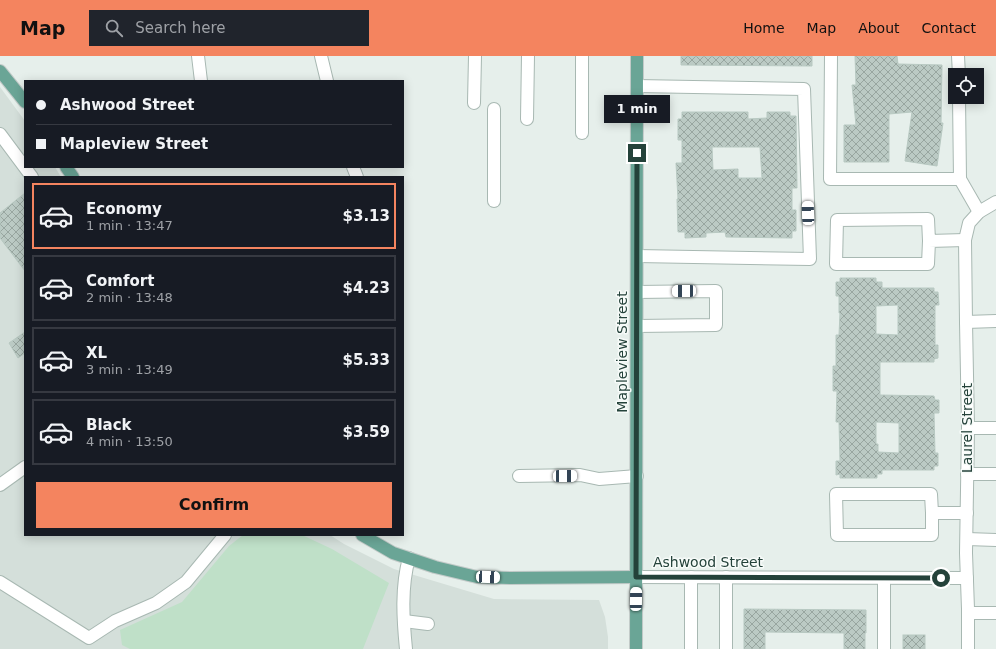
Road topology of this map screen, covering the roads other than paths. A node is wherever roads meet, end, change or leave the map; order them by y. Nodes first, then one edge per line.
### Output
1 (198, 56) edge
2 (321, 56) edge
3 (475, 56) edge
4 (528, 56) edge
5 (582, 56) edge
6 (637, 56) edge
7 (831, 56) edge
8 (958, 56) edge
9 (959, 68) edge
10 (0, 71) edge
11 (201, 80) edge
12 (327, 80) edge
13 (637, 86) junction
14 (24, 101) edge
15 (474, 103) dead end
16 (959, 104) edge
17 (494, 109) dead end
18 (527, 119) dead end
19 (582, 133) dead end
20 (0, 134) edge
21 (24, 166) edge
22 (960, 179) junction
23 (494, 201) dead end
24 (996, 202) edge
25 (979, 212) junction
26 (965, 240) junction
27 (929, 241) junction
28 (637, 256) junction
29 (637, 292) junction
30 (966, 322) junction
31 (996, 322) edge
32 (637, 326) junction
33 (968, 428) junction
34 (996, 428) edge
35 (24, 468) edge
36 (967, 474) junction
37 (996, 474) edge
38 (519, 476) dead end
39 (636, 476) junction
40 (0, 486) edge
41 (932, 513) junction
42 (967, 513) junction
43 (224, 536) edge
44 (364, 536) edge
45 (967, 539) junction
46 (996, 540) edge
47 (409, 558) junction
48 (636, 577) junction
49 (691, 577) junction
50 (726, 577) junction
51 (884, 578) junction
52 (967, 578) junction
53 (0, 582) edge
54 (968, 613) junction
55 (996, 613) edge
56 (404, 621) junction
57 (428, 624) dead end
58 (406, 649) edge
59 (636, 649) edge
60 (691, 649) edge
61 (726, 649) edge
62 (884, 649) edge
63 (968, 649) edge

1 - 11 street
2 - 12 street
3 - 15 street
4 - 18 street
5 - 19 street
6 - 13 main road, Mapleview Street
7 - 22 street
8 - 9 street
10 - 14 main road
13 - 28 main road, Mapleview Street
13 - 28 street
16 - 22 street
17 - 23 street
20 - 21 street
22 - 25 street
24 - 25 street
25 - 26 street, Laurel Street
26 - 27 street
26 - 30 street, Laurel Street
27 - 27 street
28 - 29 main road, Mapleview Street
29 - 32 main road, Mapleview Street
29 - 32 street
30 - 31 street
30 - 33 street, Laurel Street
32 - 39 main road, Mapleview Street
33 - 34 street
33 - 36 street, Laurel Street
35 - 40 street
36 - 37 street
36 - 42 street, Laurel Street
38 - 39 street
39 - 48 main road, Mapleview Street
41 - 41 street
41 - 42 street
42 - 45 street, Laurel Street
43 - 53 street
44 - 47 main road, Ashwood Street
45 - 46 street
45 - 52 street, Laurel Street
47 - 48 main road, Ashwood Street
47 - 56 street
48 - 49 street, Ashwood Street
48 - 59 main road, Mapleview Street
49 - 50 street, Ashwood Street
49 - 60 street
50 - 51 street, Ashwood Street
50 - 61 street
51 - 52 street, Ashwood Street
51 - 62 street
52 - 54 street, Laurel Street
54 - 55 street
54 - 63 street, Laurel Street
56 - 57 street
56 - 58 street

